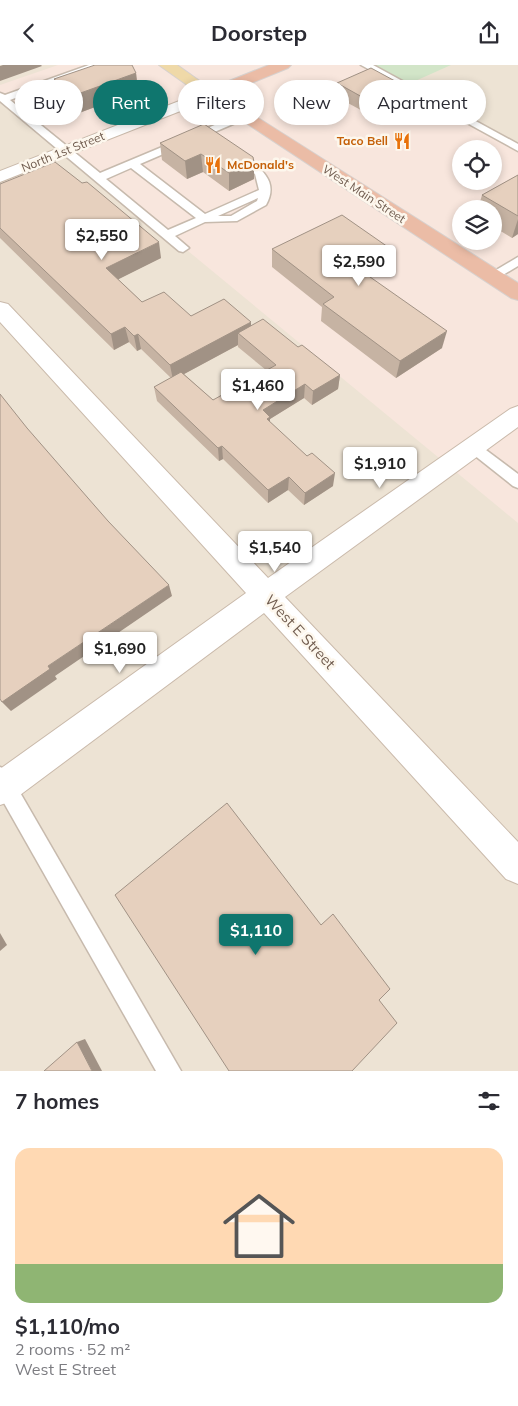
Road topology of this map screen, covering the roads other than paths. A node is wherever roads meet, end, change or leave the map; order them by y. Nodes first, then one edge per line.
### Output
1 (98, 65) edge
2 (167, 65) edge
3 (283, 65) edge
4 (366, 65) edge
5 (189, 80) edge
6 (245, 80) edge
7 (2, 98) edge
8 (178, 107) edge
9 (224, 125) edge
10 (258, 125) edge
11 (203, 134) junction
12 (215, 143) edge
13 (518, 148) edge
14 (65, 151) junction
15 (231, 153) edge
16 (132, 163) junction
17 (0, 177) edge
18 (98, 178) junction
19 (203, 218) junction
20 (167, 235) junction
21 (183, 248) dead end
22 (518, 261) edge
23 (492, 277) junction
24 (518, 293) edge
25 (0, 309) edge
26 (518, 415) edge
27 (474, 447) junction
28 (518, 482) edge
29 (266, 595) junction
30 (2, 784) edge
31 (518, 867) edge
32 (170, 1071) edge

1 - 7 lane
2 - 5 main road
3 - 6 highway
4 - 13 lane
7 - 14 lane
8 - 14 street, North 1st Street
9 - 11 lane
10 - 23 highway, West Main Street
11 - 12 lane
11 - 16 lane
14 - 17 street, North 1st Street
14 - 18 lane
15 - 19 lane
16 - 18 lane
16 - 19 lane
18 - 20 lane
19 - 20 lane
20 - 21 lane
22 - 23 lane
23 - 24 highway, West Main Street
25 - 29 street, West E Street
26 - 27 street
27 - 28 lane
27 - 29 street
29 - 30 street
29 - 31 street, West E Street
30 - 32 lane

